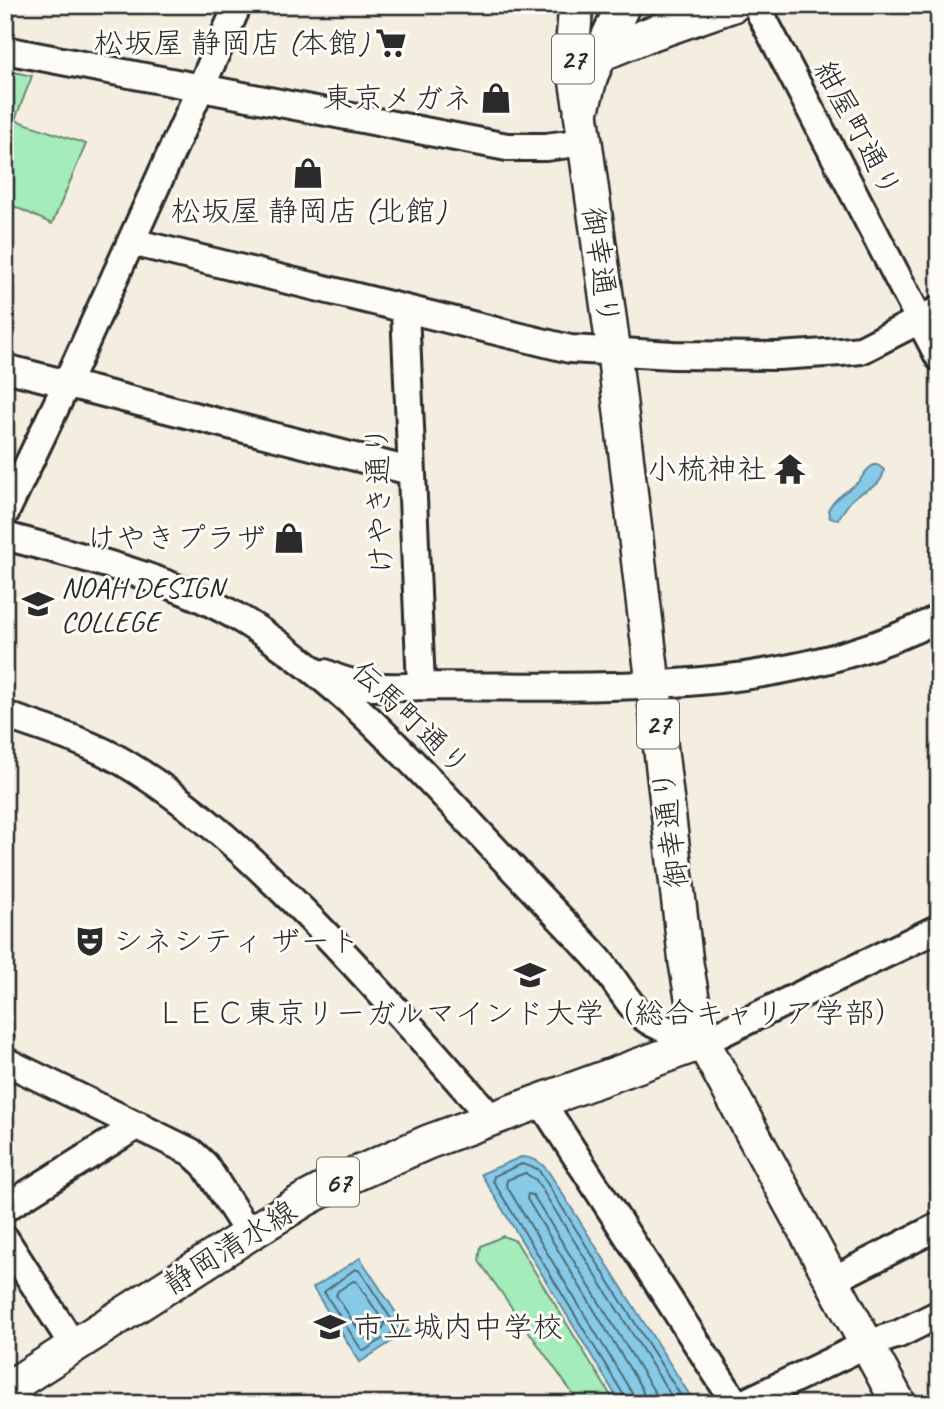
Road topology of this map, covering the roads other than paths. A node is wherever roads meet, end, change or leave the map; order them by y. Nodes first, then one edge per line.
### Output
1 (238, 5) edge
2 (576, 5) edge
3 (623, 5) edge
4 (733, 5) edge
5 (756, 5) edge
6 (5, 50) edge
7 (601, 54) junction
8 (202, 88) junction
9 (583, 127) junction
10 (132, 242) junction
11 (405, 310) junction
12 (929, 315) edge
13 (614, 353) junction
14 (939, 357) edge
15 (5, 368) edge
16 (67, 383) junction
17 (410, 471) junction
18 (5, 513) edge
19 (5, 536) edge
20 (939, 618) edge
21 (299, 660) junction
22 (653, 685) junction
23 (421, 686) junction
24 (5, 715) edge
25 (939, 928) edge
26 (704, 1042) junction
27 (6, 1062) edge
28 (540, 1100) junction
29 (491, 1118) junction
30 (138, 1125) junction
31 (5, 1208) edge
32 (939, 1226) edge
33 (249, 1234) junction
34 (5, 1239) edge
35 (831, 1281) junction
36 (939, 1314) edge
37 (867, 1343) junction
38 (73, 1345) junction
39 (5, 1390) edge
40 (736, 1404) edge
41 (742, 1404) edge
42 (899, 1404) edge

1 - 8 street
2 - 9 main road, 27
3 - 7 main road, 御幸通り / 27
4 - 7 main road, 27
5 - 12 street, 紺屋町通り
6 - 8 street
7 - 9 main road, 御幸通り / 27
8 - 9 street
8 - 10 street
9 - 13 main road, 御幸通り / 27
10 - 11 street
10 - 16 street
11 - 13 street
11 - 17 street, けやき通り
12 - 13 street
12 - 14 street, 紺屋町通り
13 - 22 main road, 御幸通り / 27
15 - 16 street
16 - 17 street
16 - 18 street
17 - 23 street, けやき通り
19 - 21 street, 伝馬町通り
20 - 22 street
21 - 23 street
21 - 26 street, 伝馬町通り
22 - 23 street
22 - 26 main road, 御幸通り / 27
24 - 29 street
25 - 26 street
26 - 28 main road, 静岡清水線 / 67
26 - 35 main road, 御幸通り / 27
27 - 30 street
28 - 29 main road, 静岡清水線 / 67
28 - 40 street
29 - 33 main road, 静岡清水線 / 67
30 - 31 street
30 - 33 street
32 - 35 street
33 - 38 main road, 静岡清水線 / 67
34 - 38 street
35 - 37 main road, 御幸通り / 27
36 - 37 street
37 - 41 street
37 - 42 main road, 御幸通り / 27
38 - 39 main road, 静岡清水線 / 67

